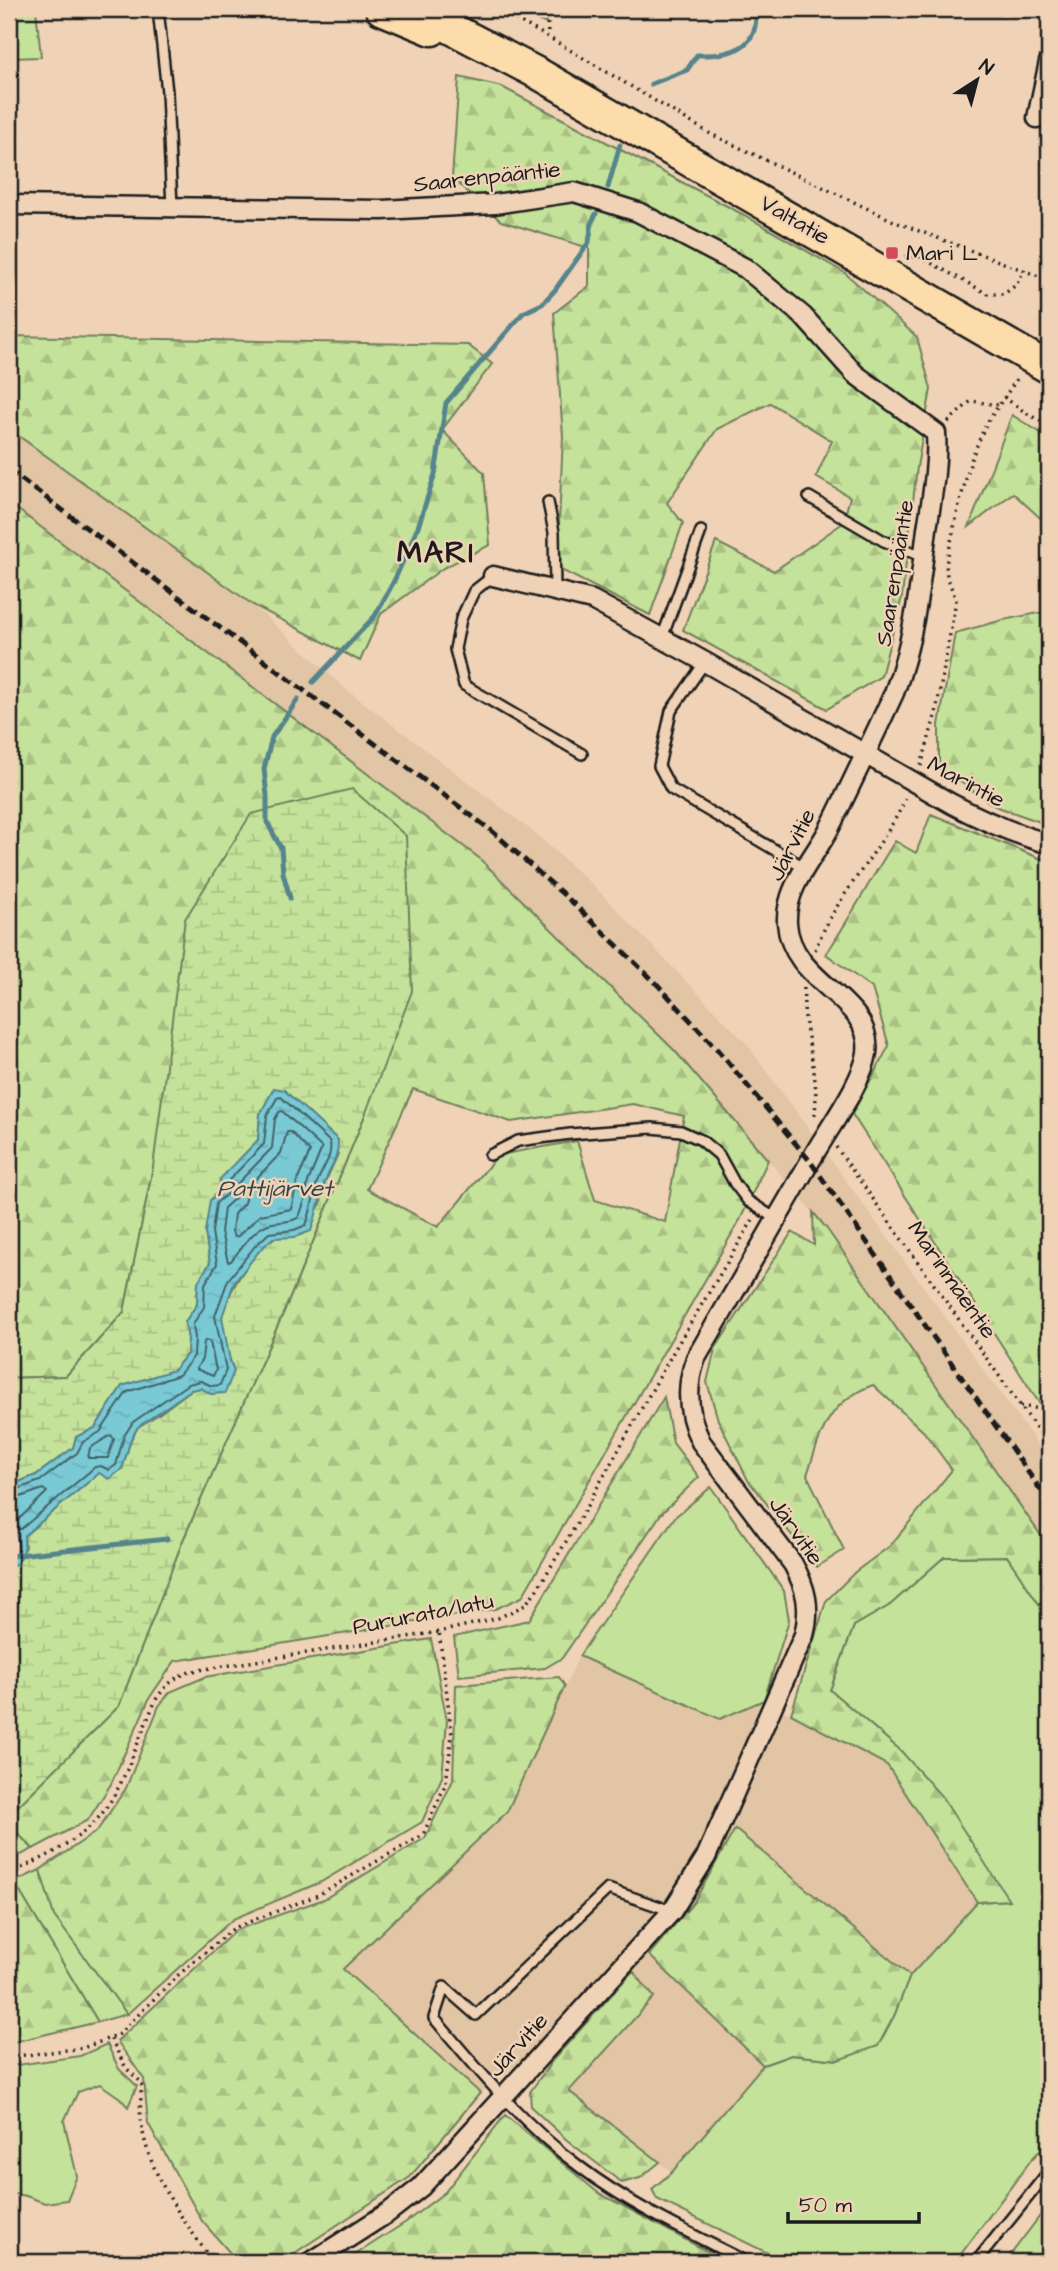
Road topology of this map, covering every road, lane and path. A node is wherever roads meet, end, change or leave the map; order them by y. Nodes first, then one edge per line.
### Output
1 (158, 9) edge
2 (382, 9) edge
3 (414, 9) edge
4 (497, 9) edge
5 (547, 9) edge
6 (548, 37) junction
7 (1049, 62) edge
8 (539, 74) junction
9 (1037, 118) dead end
10 (9, 205) edge
11 (172, 208) junction
12 (904, 257) dead end
13 (1025, 269) junction
14 (1049, 280) edge
15 (1037, 368) edge
16 (1003, 396) junction
17 (998, 405) junction
18 (1049, 426) edge
19 (936, 433) junction
20 (809, 497) dead end
21 (548, 502) dead end
22 (701, 531) dead end
23 (924, 557) junction
24 (493, 576) joint
25 (555, 591) junction
26 (662, 638) junction
27 (705, 662) junction
28 (582, 754) dead end
29 (865, 754) junction
30 (914, 782) junction
31 (1049, 844) edge
32 (804, 867) junction
33 (808, 971) junction
34 (819, 1130) junction
35 (490, 1154) dead end
36 (760, 1208) junction
37 (776, 1219) junction
38 (1020, 1406) junction
39 (1049, 1410) edge
40 (1049, 1446) edge
41 (439, 1632) junction
42 (9, 1874) edge
43 (673, 1911) junction
44 (111, 2038) junction
45 (9, 2057) edge
46 (502, 2099) junction
47 (1049, 2171) edge
48 (1049, 2179) edge
49 (1033, 2189) junction
50 (213, 2262) edge
51 (311, 2262) edge
52 (747, 2262) edge
53 (976, 2262) edge

1 - 11 lane
2 - 8 highway, Valtatie
3 - 8 highway, Valtatie
4 - 6 path
5 - 6 path
6 - 13 path
7 - 9 street
8 - 15 highway, Valtatie
10 - 11 street, Saarenpääntie
11 - 19 street, Saarenpääntie
12 - 13 path
13 - 14 path
15 - 16 path
16 - 17 path
16 - 18 path
17 - 19 path
17 - 30 path
19 - 23 street, Saarenpääntie
20 - 23 lane
21 - 25 lane
22 - 26 lane
23 - 29 street, Saarenpääntie
24 - 25 street, Marintie
24 - 28 lane
25 - 26 street, Marintie
26 - 27 street, Marintie
27 - 29 street, Marintie
27 - 32 lane
29 - 30 street, Marintie
29 - 32 street, Järvitie
30 - 31 street, Marintie
30 - 33 path
32 - 33 street, Järvitie
33 - 34 path
33 - 34 street, Järvitie
34 - 37 street, Järvitie
34 - 38 path, Marinmäentie
35 - 36 lane
36 - 37 lane
36 - 41 path, Pururata/latu
37 - 43 street, Järvitie
38 - 39 path
38 - 40 path, Marinmäentie
41 - 42 path, Pururata/latu
41 - 44 path
43 - 46 street, Järvitie
43 - 46 lane
44 - 45 path
44 - 50 path
46 - 51 street, Järvitie
46 - 52 lane
47 - 49 lane
48 - 49 lane
49 - 53 lane

